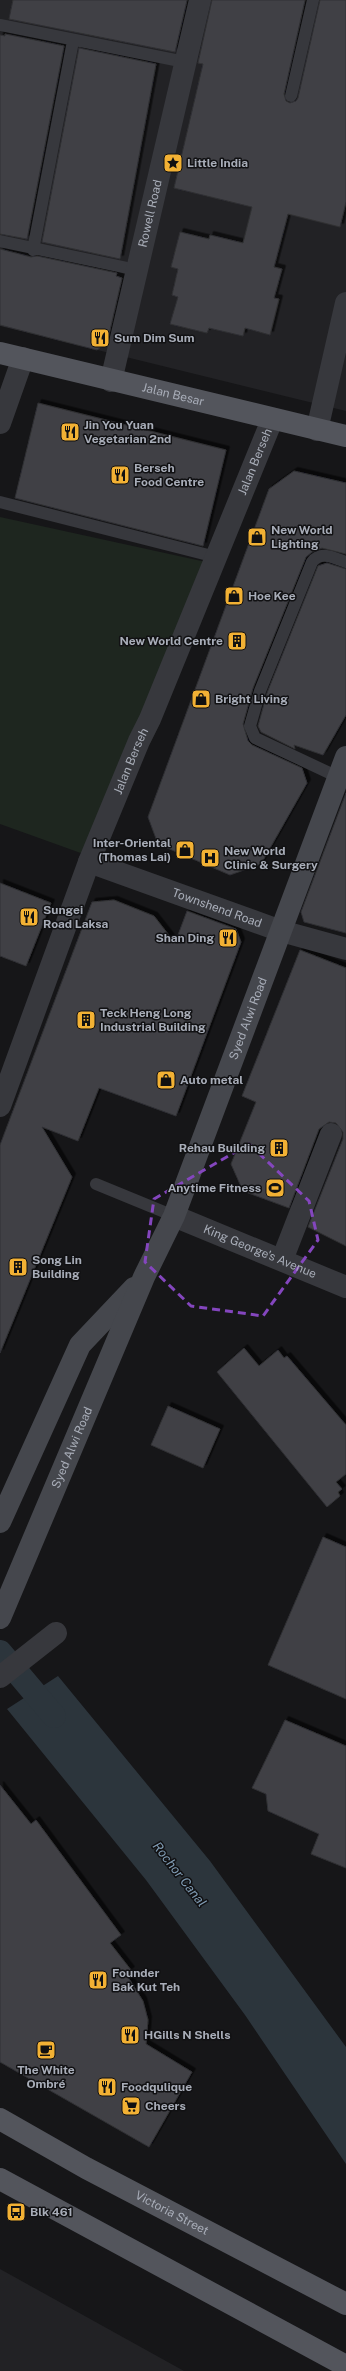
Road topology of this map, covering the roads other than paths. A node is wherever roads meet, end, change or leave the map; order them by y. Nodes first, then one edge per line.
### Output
1 (200, 0) edge
2 (313, 0) edge
3 (0, 25) edge
4 (73, 41) junction
5 (185, 62) junction
6 (291, 96) dead end
7 (0, 241) edge
8 (33, 250) junction
9 (137, 270) junction
10 (345, 308) edge
11 (0, 353) edge
12 (23, 358) junction
13 (111, 381) junction
14 (272, 420) junction
15 (0, 423) edge
16 (317, 430) junction
17 (346, 436) edge
18 (0, 502) edge
19 (216, 557) junction
20 (346, 562) edge
21 (346, 757) edge
22 (338, 777) junction
23 (89, 862) junction
24 (281, 931) junction
25 (346, 949) edge
26 (0, 1106) edge
27 (331, 1134) dead end
28 (96, 1184) dead end
29 (174, 1216) junction
30 (282, 1260) junction
31 (144, 1277) junction
32 (346, 1286) edge
33 (2, 1518) edge
34 (0, 1618) edge
35 (52, 1636) dead end
36 (0, 1677) edge
37 (0, 2119) edge
38 (0, 2179) edge
39 (346, 2304) edge
40 (341, 2363) edge

1 - 5 street, Rowell Road
2 - 6 lane
3 - 4 lane
4 - 5 lane
4 - 8 lane
5 - 9 street, Rowell Road
7 - 8 lane
8 - 9 lane
9 - 13 street, Rowell Road
10 - 16 street
11 - 12 main road, Jalan Besar
12 - 13 main road, Jalan Besar
12 - 15 street
13 - 14 main road, Jalan Besar
14 - 16 main road, Jalan Besar
14 - 19 street, Jalan Berseh
16 - 17 main road, Jalan Besar
18 - 19 lane
19 - 23 street, Jalan Berseh
20 - 22 lane
21 - 22 street, Syed Alwi Road
22 - 24 street, Syed Alwi Road
23 - 24 street, Townshend Road
23 - 26 street, Jalan Berseh
24 - 25 street, Townshend Road
24 - 29 street, Syed Alwi Road
27 - 30 street
28 - 29 lane
29 - 30 street, King George's Avenue
29 - 31 street, Syed Alwi Road
30 - 32 street, King George's Avenue
31 - 33 street, Syed Alwi Road
31 - 34 street, Syed Alwi Road
35 - 36 street
37 - 39 main road, Victoria Street
38 - 40 main road

